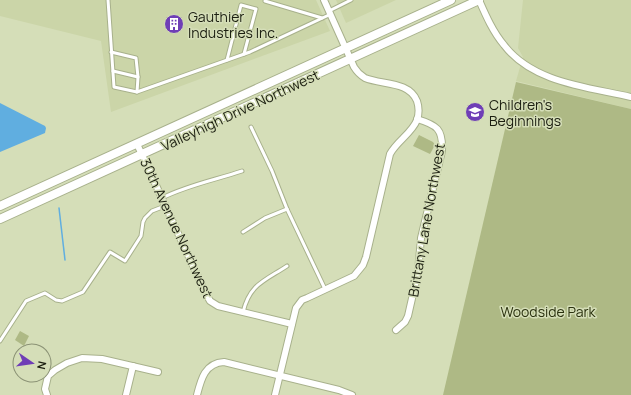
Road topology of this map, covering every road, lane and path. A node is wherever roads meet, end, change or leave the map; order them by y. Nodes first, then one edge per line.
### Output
1 (108, 0) edge
2 (324, 0) edge
3 (351, 0) edge
4 (451, 0) edge
5 (479, 0) edge
6 (265, 1) edge
7 (330, 12) junction
8 (322, 18) junction
9 (346, 48) junction
10 (112, 52) junction
11 (244, 54) junction
12 (351, 59) junction
13 (227, 60) junction
14 (113, 71) junction
15 (138, 77) junction
16 (137, 92) junction
17 (631, 97) edge
18 (417, 119) junction
19 (251, 127) dead end
20 (137, 144) junction
21 (142, 154) junction
22 (242, 171) dead end
23 (162, 198) junction
24 (0, 206) edge
25 (165, 206) junction
26 (287, 209) junction
27 (0, 219) edge
28 (243, 232) dead end
29 (287, 266) dead end
30 (325, 289) junction
31 (243, 312) junction
32 (292, 324) junction
33 (396, 330) dead end
34 (0, 341) edge
35 (133, 366) junction
36 (158, 372) dead end
37 (280, 376) junction
38 (47, 395) edge
39 (126, 395) edge
40 (197, 395) edge
41 (275, 395) edge
42 (352, 395) edge

1 - 10 lane
2 - 7 street
3 - 7 lane
4 - 9 main road, Valleyhigh Drive Northwest
5 - 12 main road, Valleyhigh Drive Northwest
5 - 17 street
6 - 8 lane
7 - 8 lane
7 - 9 street
8 - 11 lane
9 - 12 street
9 - 20 main road, Valleyhigh Drive Northwest
10 - 14 lane
10 - 15 lane
11 - 13 lane
11 - 13 lane
12 - 18 street
12 - 21 main road, Valleyhigh Drive Northwest
13 - 16 lane
14 - 15 lane
14 - 16 lane
15 - 16 lane
18 - 30 street
18 - 33 street, Brittany Lane Northwest
19 - 26 lane
20 - 21 street, 30th Avenue Northwest
20 - 24 main road, Valleyhigh Drive Northwest
21 - 23 street, 30th Avenue Northwest
21 - 27 main road, Valleyhigh Drive Northwest
22 - 23 lane
23 - 25 street, 30th Avenue Northwest
25 - 31 street, 30th Avenue Northwest
25 - 34 lane
26 - 28 lane
26 - 30 lane
29 - 31 lane
30 - 32 street
31 - 32 street, 30th Avenue Northwest
32 - 37 street
35 - 36 street
35 - 38 street
35 - 39 street
37 - 40 street
37 - 41 street
37 - 42 street

